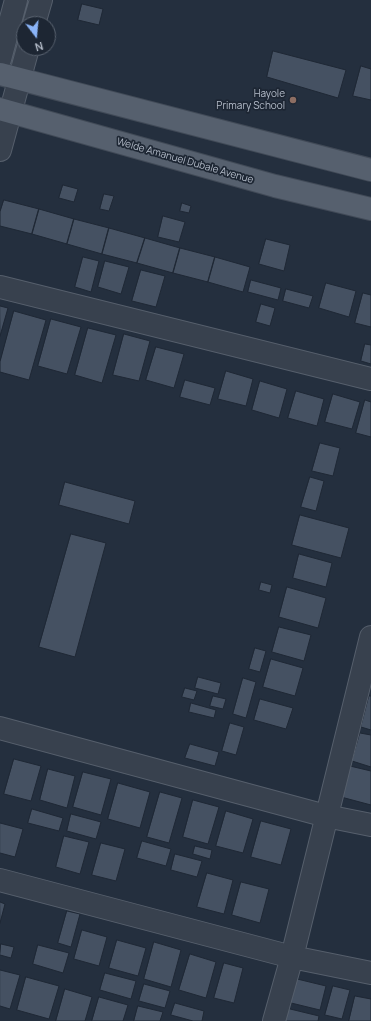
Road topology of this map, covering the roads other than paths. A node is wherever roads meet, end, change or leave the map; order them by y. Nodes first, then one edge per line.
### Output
1 (16, 0) edge
2 (41, 0) edge
3 (36, 16) edge
4 (23, 56) edge
5 (0, 59) edge
6 (9, 77) edge
7 (6, 110) edge
8 (0, 150) edge
9 (371, 170) edge
10 (371, 209) edge
11 (0, 286) edge
12 (371, 379) edge
13 (371, 638) edge
14 (0, 728) edge
15 (326, 816) junction
16 (371, 824) edge
17 (0, 880) edge
18 (292, 956) junction
19 (371, 973) edge
20 (274, 1021) edge

1 - 5 street
2 - 3 street
4 - 6 street
6 - 7 street
6 - 9 main road
7 - 8 street
7 - 10 main road, Welde Amanuel Dubale Avenue
11 - 12 street
13 - 15 street
14 - 15 street
15 - 16 street
15 - 18 street
17 - 18 street
18 - 19 street
18 - 20 street

